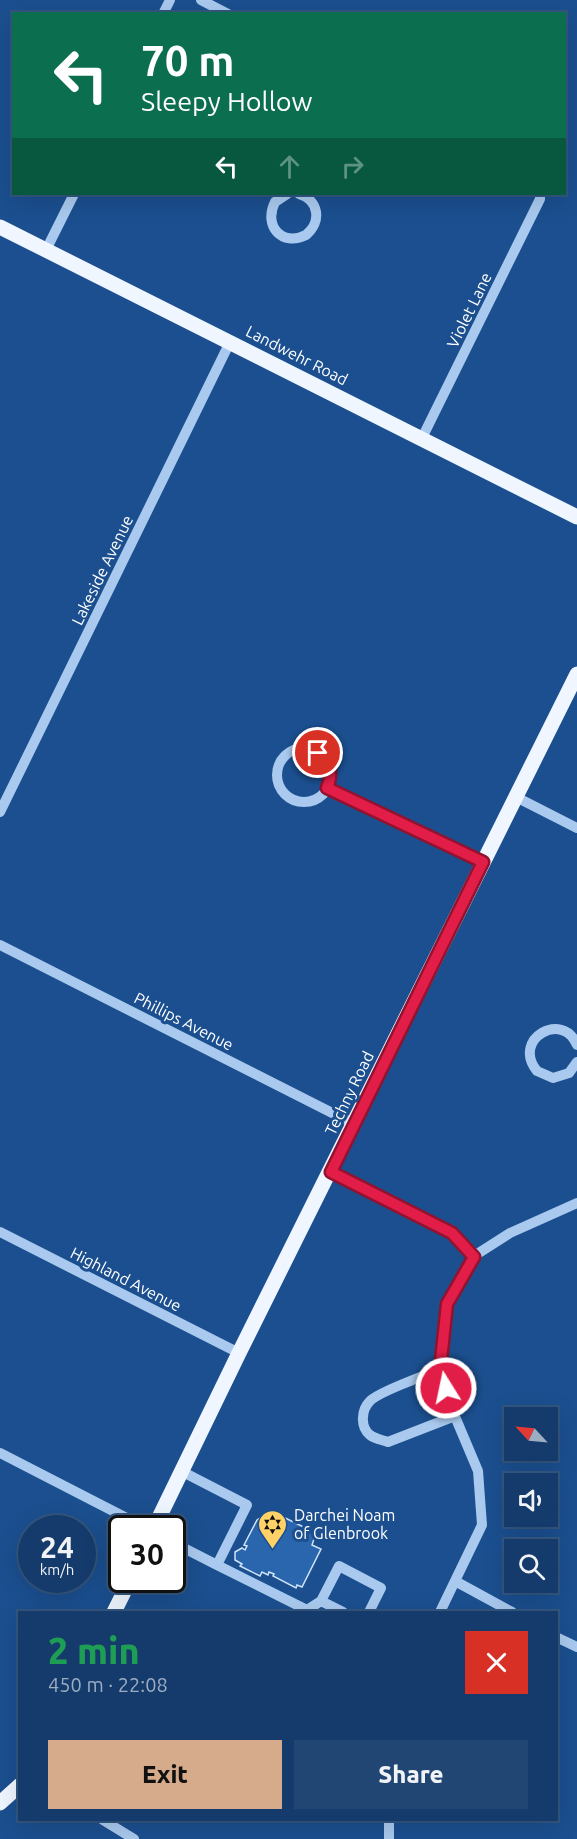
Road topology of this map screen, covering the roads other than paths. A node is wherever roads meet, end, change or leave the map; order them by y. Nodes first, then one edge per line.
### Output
1 (201, 0) edge
2 (224, 12) edge
3 (74, 195) edge
4 (286, 195) edge
5 (305, 195) edge
6 (540, 195) edge
7 (0, 227) edge
8 (46, 250) junction
9 (230, 342) junction
10 (422, 438) junction
11 (577, 516) edge
12 (577, 674) edge
13 (327, 788) junction
14 (516, 797) junction
15 (0, 812) edge
16 (577, 828) edge
17 (483, 862) junction
18 (0, 945) edge
19 (577, 1045) edge
20 (577, 1064) edge
21 (354, 1124) junction
22 (331, 1172) junction
23 (577, 1203) edge
24 (0, 1232) edge
25 (474, 1257) junction
26 (239, 1353) junction
27 (440, 1370) junction
28 (455, 1416) junction
29 (0, 1453) edge
30 (183, 1472) junction
31 (121, 1515) edge
32 (161, 1515) edge
33 (186, 1549) edge
34 (217, 1566) junction
35 (455, 1581) junction
36 (124, 1593) edge
37 (321, 1601) junction
38 (114, 1611) edge
39 (342, 1611) edge
40 (370, 1611) edge
41 (440, 1611) edge
42 (510, 1611) edge
43 (558, 1637) edge
44 (577, 1647) edge
45 (18, 1787) edge
46 (0, 1803) edge
47 (105, 1821) edge
48 (389, 1821) edge
49 (134, 1839) edge
50 (389, 1839) edge

1 - 2 street
3 - 8 street
4 - 5 street
6 - 10 street, Violet Lane
7 - 8 main road, Landwehr Road
8 - 9 main road, Landwehr Road
9 - 10 main road, Landwehr Road
9 - 15 street, Lakeside Avenue
10 - 11 main road, Landwehr Road
12 - 14 main road, Techny Road
13 - 13 street
13 - 17 street
14 - 16 street
14 - 17 main road, Techny Road
17 - 21 main road, Techny Road
18 - 21 street, Phillips Avenue
19 - 20 street
21 - 22 main road, Techny Road
22 - 25 street
22 - 26 main road, Techny Road
23 - 25 street
24 - 26 street, Highland Avenue
25 - 27 street
26 - 30 main road, Techny Road
27 - 28 street
27 - 28 street
28 - 35 street
29 - 31 street
30 - 32 main road, Techny Road
30 - 34 street
33 - 34 street
34 - 37 street
35 - 41 street
35 - 42 street
36 - 38 main road
37 - 39 street
37 - 40 street
43 - 44 street
45 - 46 main road
47 - 49 street
48 - 50 street

